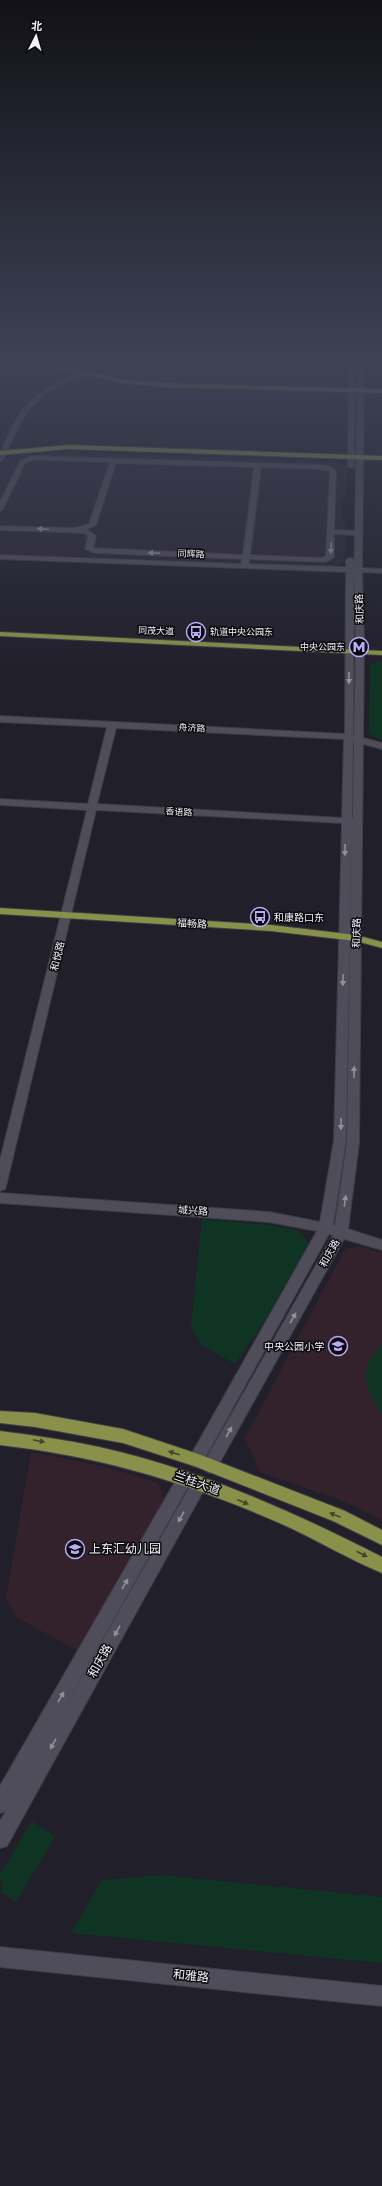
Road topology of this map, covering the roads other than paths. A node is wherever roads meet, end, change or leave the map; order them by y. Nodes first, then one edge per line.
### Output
1 (19, 467) edge
2 (112, 467) edge
3 (258, 467) edge
4 (320, 467) edge
5 (355, 467) edge
6 (4, 493) edge
7 (0, 509) edge
8 (0, 528) edge
9 (72, 530) junction
10 (331, 532) junction
11 (354, 533) junction
12 (0, 557) edge
13 (246, 557) junction
14 (245, 566) junction
15 (354, 571) junction
16 (382, 571) edge
17 (0, 627) edge
18 (0, 634) edge
19 (382, 645) edge
20 (354, 647) junction
21 (382, 653) edge
22 (0, 719) edge
23 (112, 724) junction
24 (354, 738) junction
25 (382, 746) edge
26 (0, 802) edge
27 (92, 807) junction
28 (346, 820) junction
29 (358, 821) junction
30 (0, 905) edge
31 (0, 911) edge
32 (68, 912) junction
33 (344, 932) junction
34 (356, 934) junction
35 (382, 938) edge
36 (382, 945) edge
37 (0, 1186) edge
38 (0, 1198) edge
39 (326, 1228) junction
40 (341, 1232) junction
41 (382, 1245) edge
42 (0, 1417) edge
43 (0, 1438) edge
44 (196, 1460) junction
45 (210, 1466) junction
46 (192, 1481) junction
47 (382, 1538) edge
48 (382, 1565) edge
49 (0, 1804) edge
50 (0, 1839) edge
51 (0, 1957) edge
52 (382, 1996) edge

1 - 6 street
2 - 9 street
3 - 13 street
4 - 10 street
5 - 11 street, 和庆路
6 - 7 street
9 -> 8 street
13 -> 9 street
10 - 11 street
10 -> 13 street
11 - 15 street, 和庆路
12 - 14 street, 同辉路
13 - 14 street
14 - 15 street, 同辉路
15 - 16 street, 同辉路
15 - 20 street, 和庆路
17 - 20 main road, 同茂大道
18 - 20 main road, 同茂大道
19 - 20 main road, 同茂大道
20 - 21 main road, 同茂大道
20 - 24 street, 和庆路
22 - 23 street, 舟济路
23 - 24 street, 舟济路
23 - 27 street, 和悦路
24 - 25 street, 舟济路
24 - 28 street, 和庆路
24 - 29 street, 和庆路
26 - 27 street, 香语路
27 - 28 street, 香语路
27 - 32 street, 和悦路
28 - 29 street, 香语路
28 -> 33 street, 和庆路
29 - 34 street, 和庆路
30 - 32 main road, 福畅路
31 - 32 main road, 福畅路
32 - 33 main road, 福畅路
32 - 37 street, 和悦路
33 - 34 main road, 福畅路
33 -> 39 street, 和庆路
34 - 35 main road, 福畅路
34 - 36 main road, 福畅路
40 -> 34 street, 和庆路
38 - 39 street, 城兴路
39 - 40 street, 城兴路
39 - 44 street, 和庆路
40 - 41 street, 城兴路
45 -> 40 street, 和庆路
44 -> 42 main road, 兰桂大道
43 -> 46 main road, 兰桂大道
44 - 45 main road, 兰桂大道
47 -> 45 main road, 兰桂大道
46 -> 48 main road, 兰桂大道
49 -> 46 street, 和庆路
46 -> 50 street, 和庆路
51 - 52 street, 和雅路

